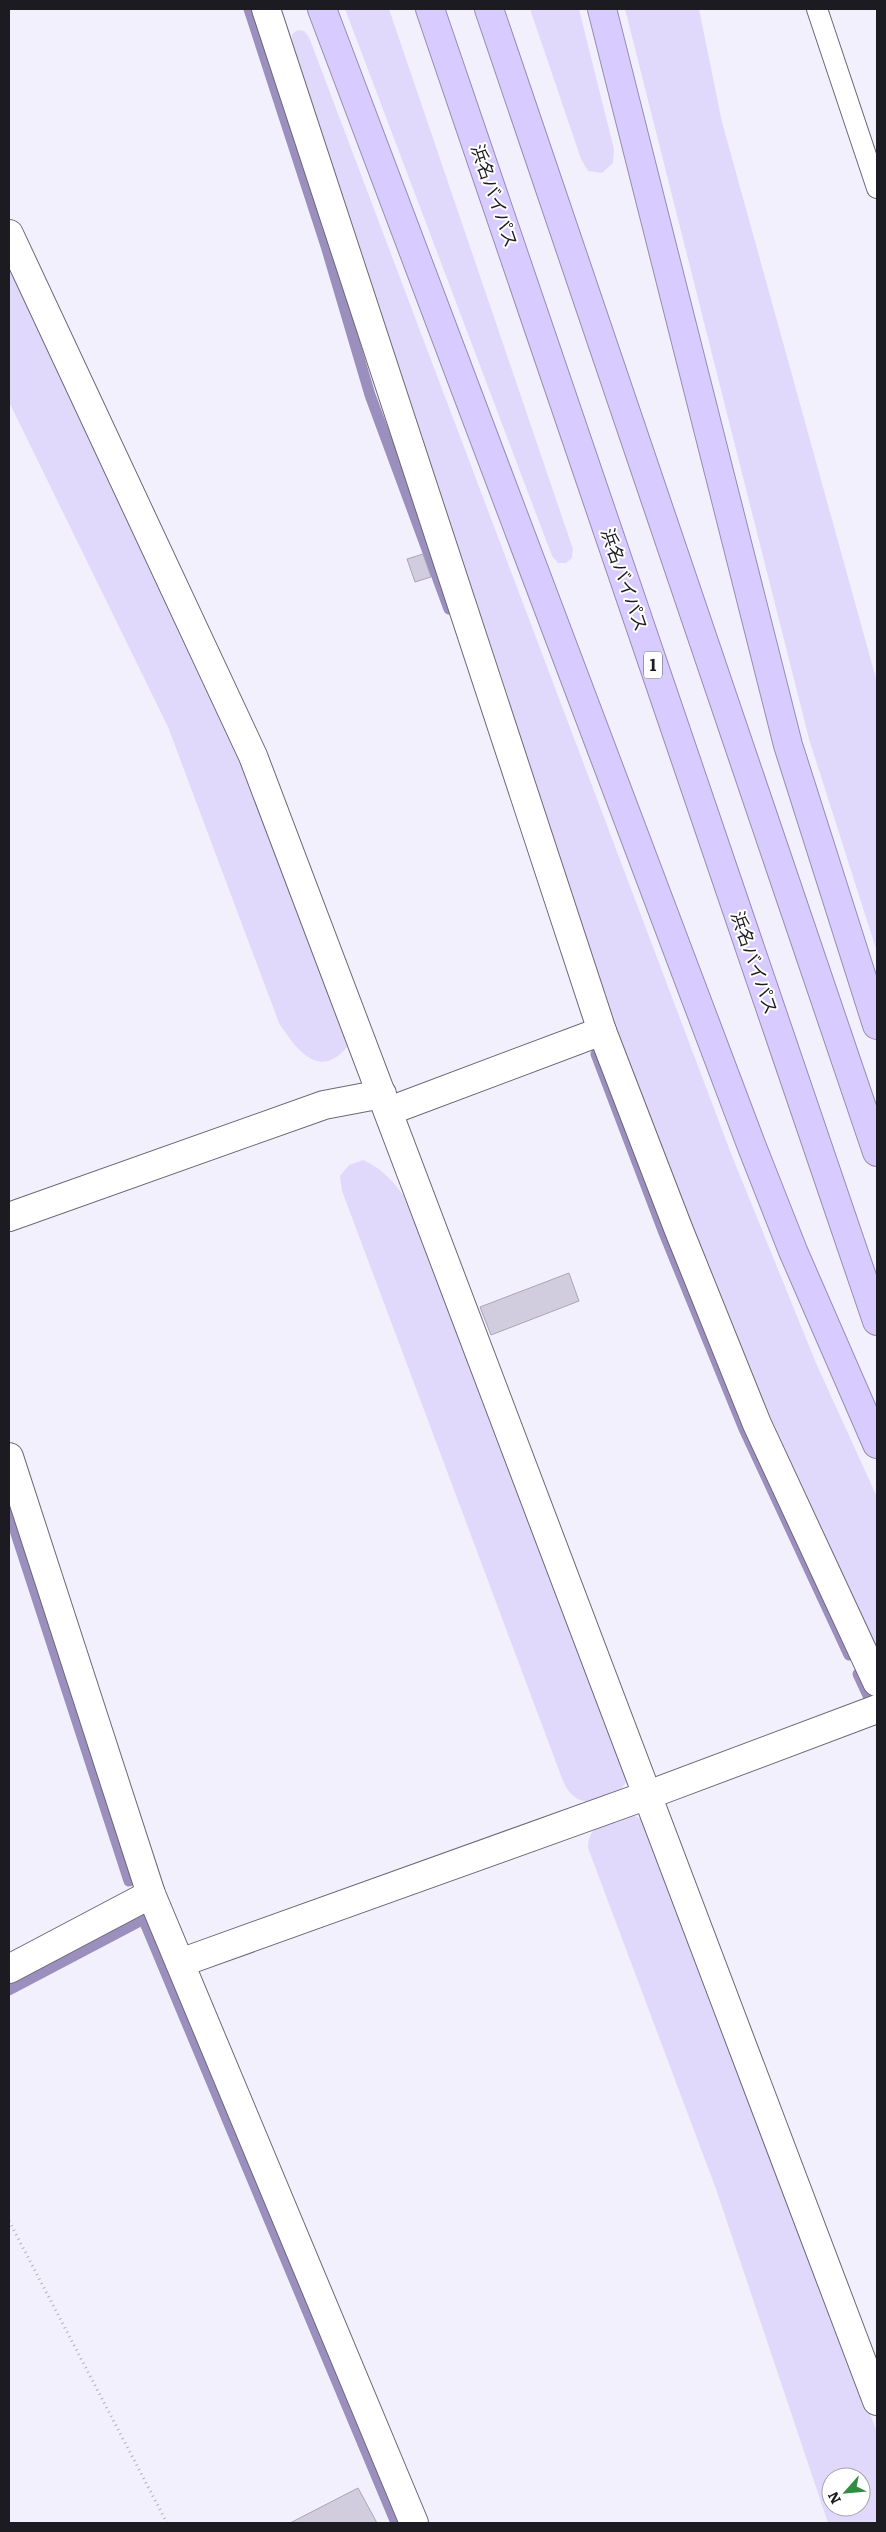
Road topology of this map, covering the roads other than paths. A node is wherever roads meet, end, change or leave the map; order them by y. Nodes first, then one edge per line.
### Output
1 (266, 9) edge
2 (322, 9) edge
3 (430, 9) edge
4 (488, 9) edge
5 (602, 9) edge
6 (817, 9) edge
7 (877, 188) edge
8 (9, 234) edge
9 (877, 1025) edge
10 (602, 1031) junction
11 (385, 1103) junction
12 (877, 1152) edge
13 (9, 1217) edge
14 (877, 1321) edge
15 (877, 1444) edge
16 (9, 1458) edge
17 (877, 1682) edge
18 (877, 1709) edge
19 (648, 1795) junction
20 (151, 1894) junction
21 (180, 1963) junction
22 (9, 1969) edge
23 (877, 2401) edge
24 (414, 2523) edge

1 - 10 street
2 - 15 highway
3 - 14 highway, 浜名バイパス / 1
4 - 12 highway
5 - 9 highway
6 - 7 lane
8 - 11 street
10 - 11 street
10 - 17 street
11 - 13 street
11 - 19 street
16 - 20 street
18 - 19 street
19 - 21 street
19 - 23 street
20 - 21 street
20 - 22 street
21 - 24 street

